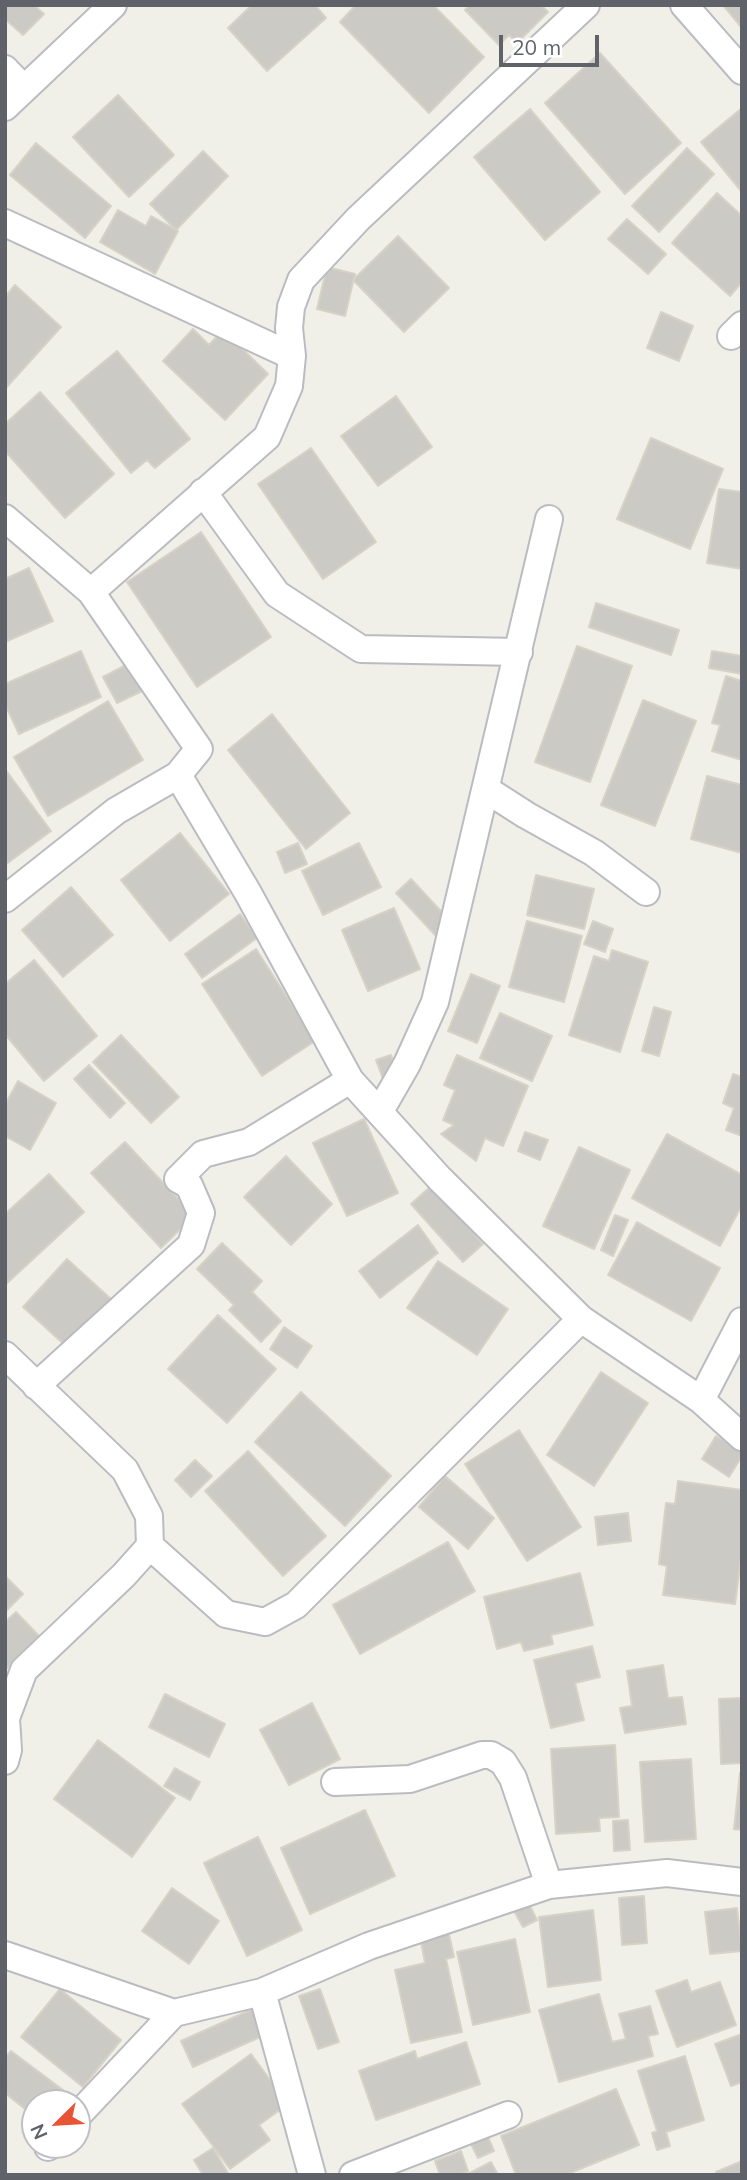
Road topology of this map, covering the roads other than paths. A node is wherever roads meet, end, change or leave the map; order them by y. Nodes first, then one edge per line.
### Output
1 (113, 5) edge
2 (586, 5) edge
3 (684, 5) edge
4 (5, 69) edge
5 (742, 71) edge
6 (15, 98) edge
7 (5, 223) edge
8 (292, 356) junction
9 (203, 492) junction
10 (5, 518) edge
11 (549, 519) dead end
12 (91, 592) junction
13 (519, 652) junction
14 (178, 775) junction
15 (486, 790) junction
16 (646, 892) dead end
17 (5, 899) edge
18 (350, 1080) junction
19 (380, 1111) junction
20 (581, 1319) junction
21 (742, 1321) edge
22 (5, 1355) edge
23 (36, 1386) junction
24 (701, 1399) junction
25 (742, 1437) edge
26 (150, 1546) junction
27 (6, 1718) edge
28 (5, 1761) edge
29 (335, 1782) dead end
30 (742, 1882) edge
31 (549, 1885) junction
32 (5, 1955) edge
33 (262, 1992) junction
34 (174, 2013) junction
35 (91, 2101) edge
36 (508, 2115) dead end
37 (312, 2175) edge
38 (353, 2175) edge

1 - 6 street
2 - 8 street
3 - 5 street
4 - 6 street
7 - 8 street
8 - 9 street
9 - 12 street
9 - 13 street
10 - 12 street
11 - 13 street
12 - 14 street
13 - 15 street
14 - 17 street
14 - 18 street
15 - 16 street
15 - 19 street
18 - 19 street
18 - 23 street
19 - 20 street
20 - 24 street
20 - 26 street
21 - 24 street
22 - 23 street
23 - 26 street
24 - 25 street
26 - 27 street
27 - 28 street
29 - 31 street
30 - 31 street
31 - 33 street
32 - 34 street
33 - 34 street
33 - 37 street
34 - 35 street
36 - 38 street

